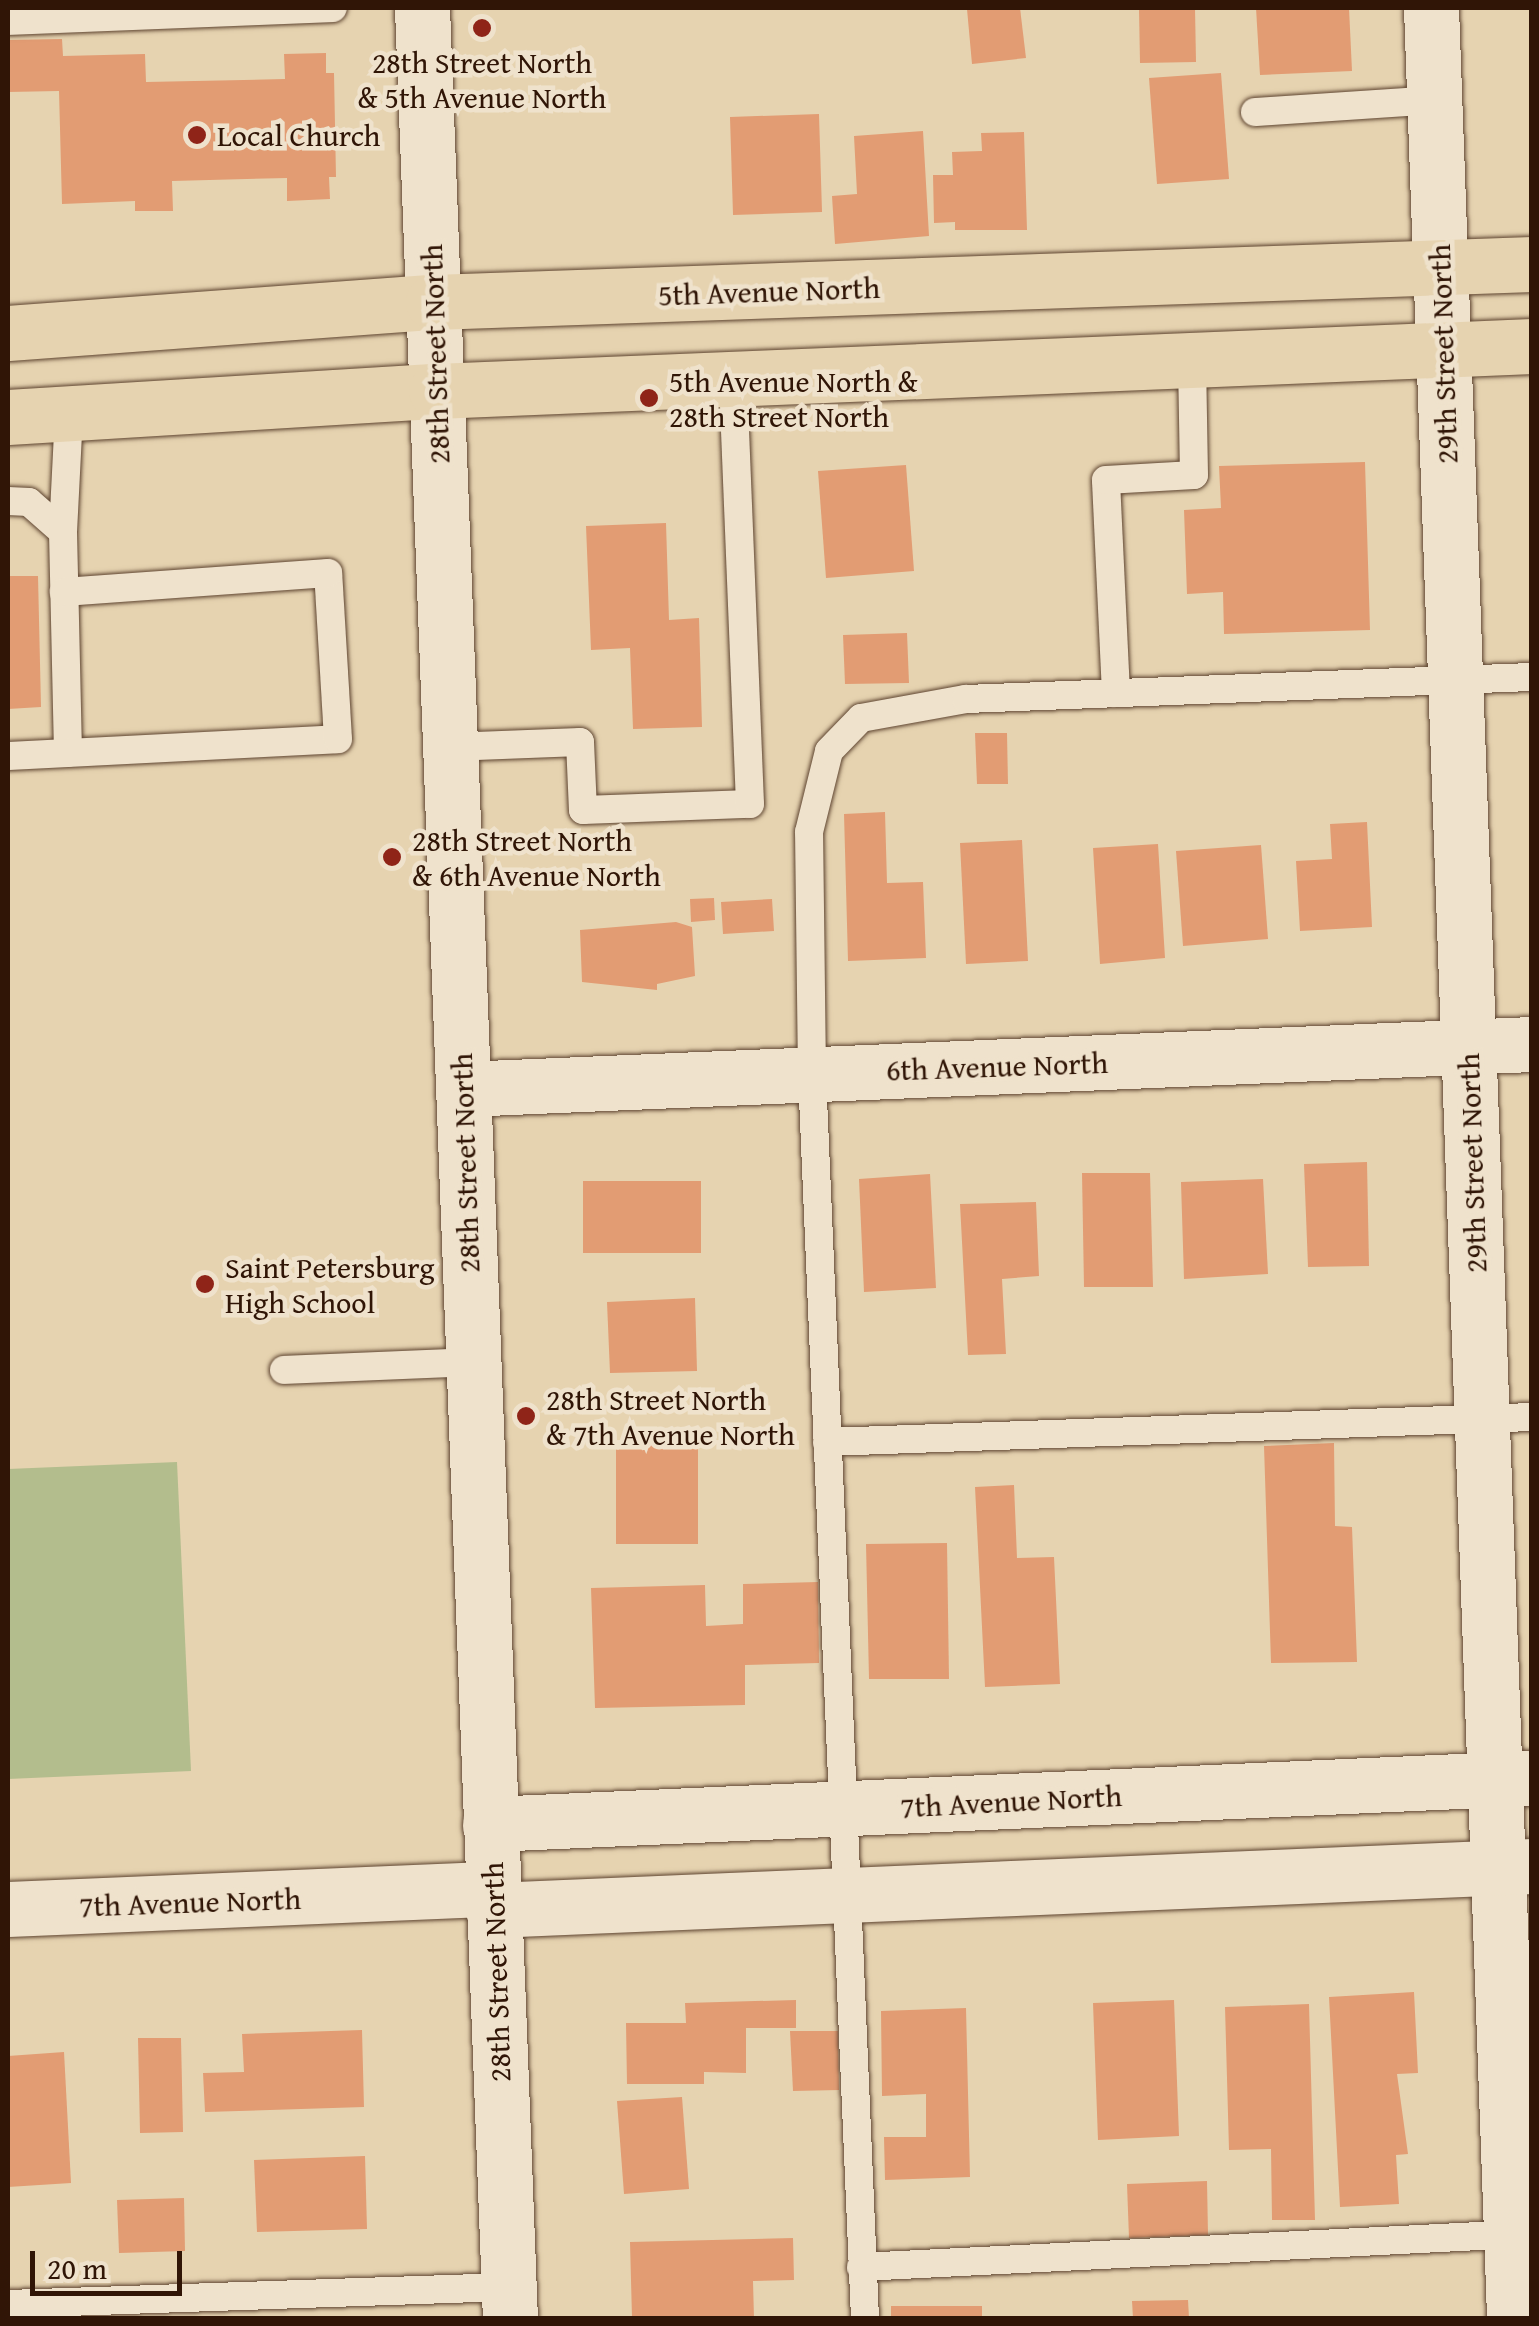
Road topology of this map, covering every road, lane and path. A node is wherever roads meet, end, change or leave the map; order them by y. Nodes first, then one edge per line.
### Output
1 (334, 8) edge
2 (422, 8) edge
3 (1431, 8) edge
4 (8, 21) edge
5 (1434, 100) junction
6 (1255, 112) dead end
7 (1532, 264) edge
8 (1440, 267) junction
9 (433, 302) junction
10 (8, 333) edge
11 (1532, 346) edge
12 (1443, 350) junction
13 (1192, 359) junction
14 (733, 378) junction
15 (436, 390) junction
16 (69, 414) junction
17 (8, 417) edge
18 (8, 501) edge
19 (63, 532) junction
20 (64, 592) junction
21 (1532, 677) edge
22 (1455, 680) junction
23 (1116, 692) junction
24 (450, 747) junction
25 (68, 753) junction
26 (8, 756) edge
27 (1532, 1044) edge
28 (1468, 1046) junction
29 (812, 1074) junction
30 (462, 1089) junction
31 (473, 1362) junction
32 (284, 1370) dead end
33 (1507, 1418) edge
34 (828, 1442) junction
35 (1513, 1779) edge
36 (841, 1808) junction
37 (490, 1824) junction
38 (1514, 1867) edge
39 (845, 1895) junction
40 (493, 1900) junction
41 (8, 1909) edge
42 (1521, 2234) edge
43 (862, 2267) junction
44 (509, 2303) edge
45 (8, 2304) edge
46 (865, 2318) edge
47 (1514, 2318) edge

1 - 4 lane
2 - 9 street, 28th Street North
3 - 5 street, 29th Street North
5 - 6 lane
5 - 8 street, 29th Street North
7 - 8 main road, 5th Avenue North
8 - 9 main road, 5th Avenue North
8 - 12 street, 29th Street North
9 - 10 main road, 5th Avenue North
9 - 15 street, 28th Street North
11 - 12 main road
12 - 13 main road
12 - 22 street, 29th Street North
13 - 14 main road
13 - 23 lane
14 - 15 main road
14 - 24 lane
15 - 16 main road
15 - 24 street, 28th Street North
16 - 17 main road
16 - 19 lane
18 - 19 lane
19 - 20 lane
20 - 25 lane
20 - 25 lane
21 - 22 lane
22 - 23 lane
22 - 28 street, 29th Street North
23 - 29 lane
24 - 30 street, 28th Street North
25 - 26 lane
27 - 28 street, 6th Avenue North
28 - 29 street, 6th Avenue North
28 - 33 street, 29th Street North
29 - 30 street, 6th Avenue North
29 - 34 lane
30 - 31 street, 28th Street North
31 - 32 lane
31 - 37 street, 28th Street North
33 - 34 lane
33 - 35 street, 29th Street North
34 - 36 lane
35 - 36 street, 7th Avenue North
35 - 38 street, 29th Street North
36 - 37 street, 7th Avenue North
36 - 39 lane
37 - 40 street, 28th Street North
38 - 39 street, 7th Avenue North
38 - 42 street, 29th Street North
39 - 40 street, 7th Avenue North
39 - 43 lane
40 - 41 street, 7th Avenue North
40 - 44 street, 28th Street North
42 - 43 lane
42 - 47 street, 29th Street North
43 - 46 lane
44 - 45 lane

